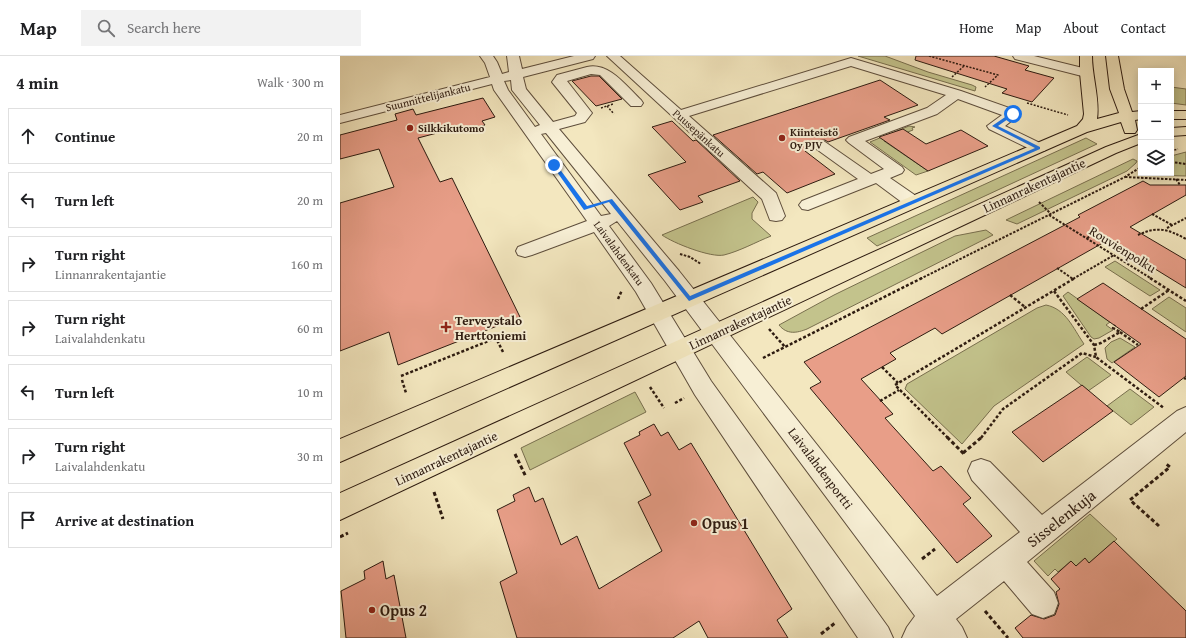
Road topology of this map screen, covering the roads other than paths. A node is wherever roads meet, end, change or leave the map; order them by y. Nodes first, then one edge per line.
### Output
1 (486, 56) edge
2 (548, 56) edge
3 (589, 56) edge
4 (613, 56) edge
5 (1020, 56) edge
6 (1086, 56) edge
7 (1112, 56) edge
8 (515, 65) edge
9 (1086, 73) junction
10 (495, 74) junction
11 (956, 94) junction
12 (1092, 102) junction
13 (636, 103) dead end
14 (340, 106) edge
15 (678, 115) junction
16 (1174, 115) edge
17 (1186, 115) edge
18 (340, 119) edge
19 (1131, 120) edge
20 (550, 128) junction
21 (1082, 129) junction
22 (532, 132) junction
23 (1138, 139) edge
24 (820, 145) dead end
25 (1118, 147) junction
26 (1039, 148) junction
27 (874, 179) junction
28 (913, 202) junction
29 (616, 205) junction
30 (808, 205) dead end
31 (592, 216) junction
32 (776, 216) dead end
33 (525, 251) dead end
34 (689, 299) junction
35 (659, 312) junction
36 (716, 333) junction
37 (680, 350) junction
38 (1184, 420) edge
39 (340, 450) edge
40 (972, 462) road end
41 (340, 507) edge
42 (1040, 534) junction
43 (1006, 561) junction
44 (1043, 603) dead end
45 (935, 631) edge
46 (877, 638) edge

1 - 10 street, Laivalahdenkatu
2 - 8 street
3 - 8 street
4 - 15 street, Puusepänkatu
5 - 9 street
6 - 9 main road
7 - 19 main road
8 - 10 street, Suunnittelijankatu
8 - 20 street, Laivalahdenkatu
9 - 12 main road
10 - 14 street, Suunnittelijankatu
10 - 18 street, Suunnittelijankatu
10 - 22 street, Laivalahdenkatu
11 - 15 street
11 - 26 street
11 - 27 street
12 - 19 main road
12 - 21 main road
13 - 20 street
15 - 32 street, Puusepänkatu
16 - 17 main road
19 - 21 main road
19 - 25 main road
20 - 22 street
20 - 29 street, Laivalahdenkatu
21 - 26 main road
22 - 31 street, Laivalahdenkatu
23 - 25 main road, Linnanrakentajantie
24 - 27 street
25 - 36 main road, Linnanrakentajantie
26 - 28 main road
27 - 28 street
27 - 30 street
28 - 34 main road
29 - 31 street
29 - 34 street, Laivalahdenkatu
31 - 33 street
31 - 35 street, Laivalahdenkatu
34 - 35 main road
34 - 36 street, Laivalahdenportti
35 - 37 street
35 - 39 main road
36 - 37 main road, Linnanrakentajantie
36 - 45 street, Laivalahdenportti
37 - 41 main road, Linnanrakentajantie
37 - 46 street
38 - 42 street, Sisselenkuja
40 - 42 street
42 - 43 street, Sisselenkuja
43 - 44 street
43 - 45 street, Sisselenkuja

